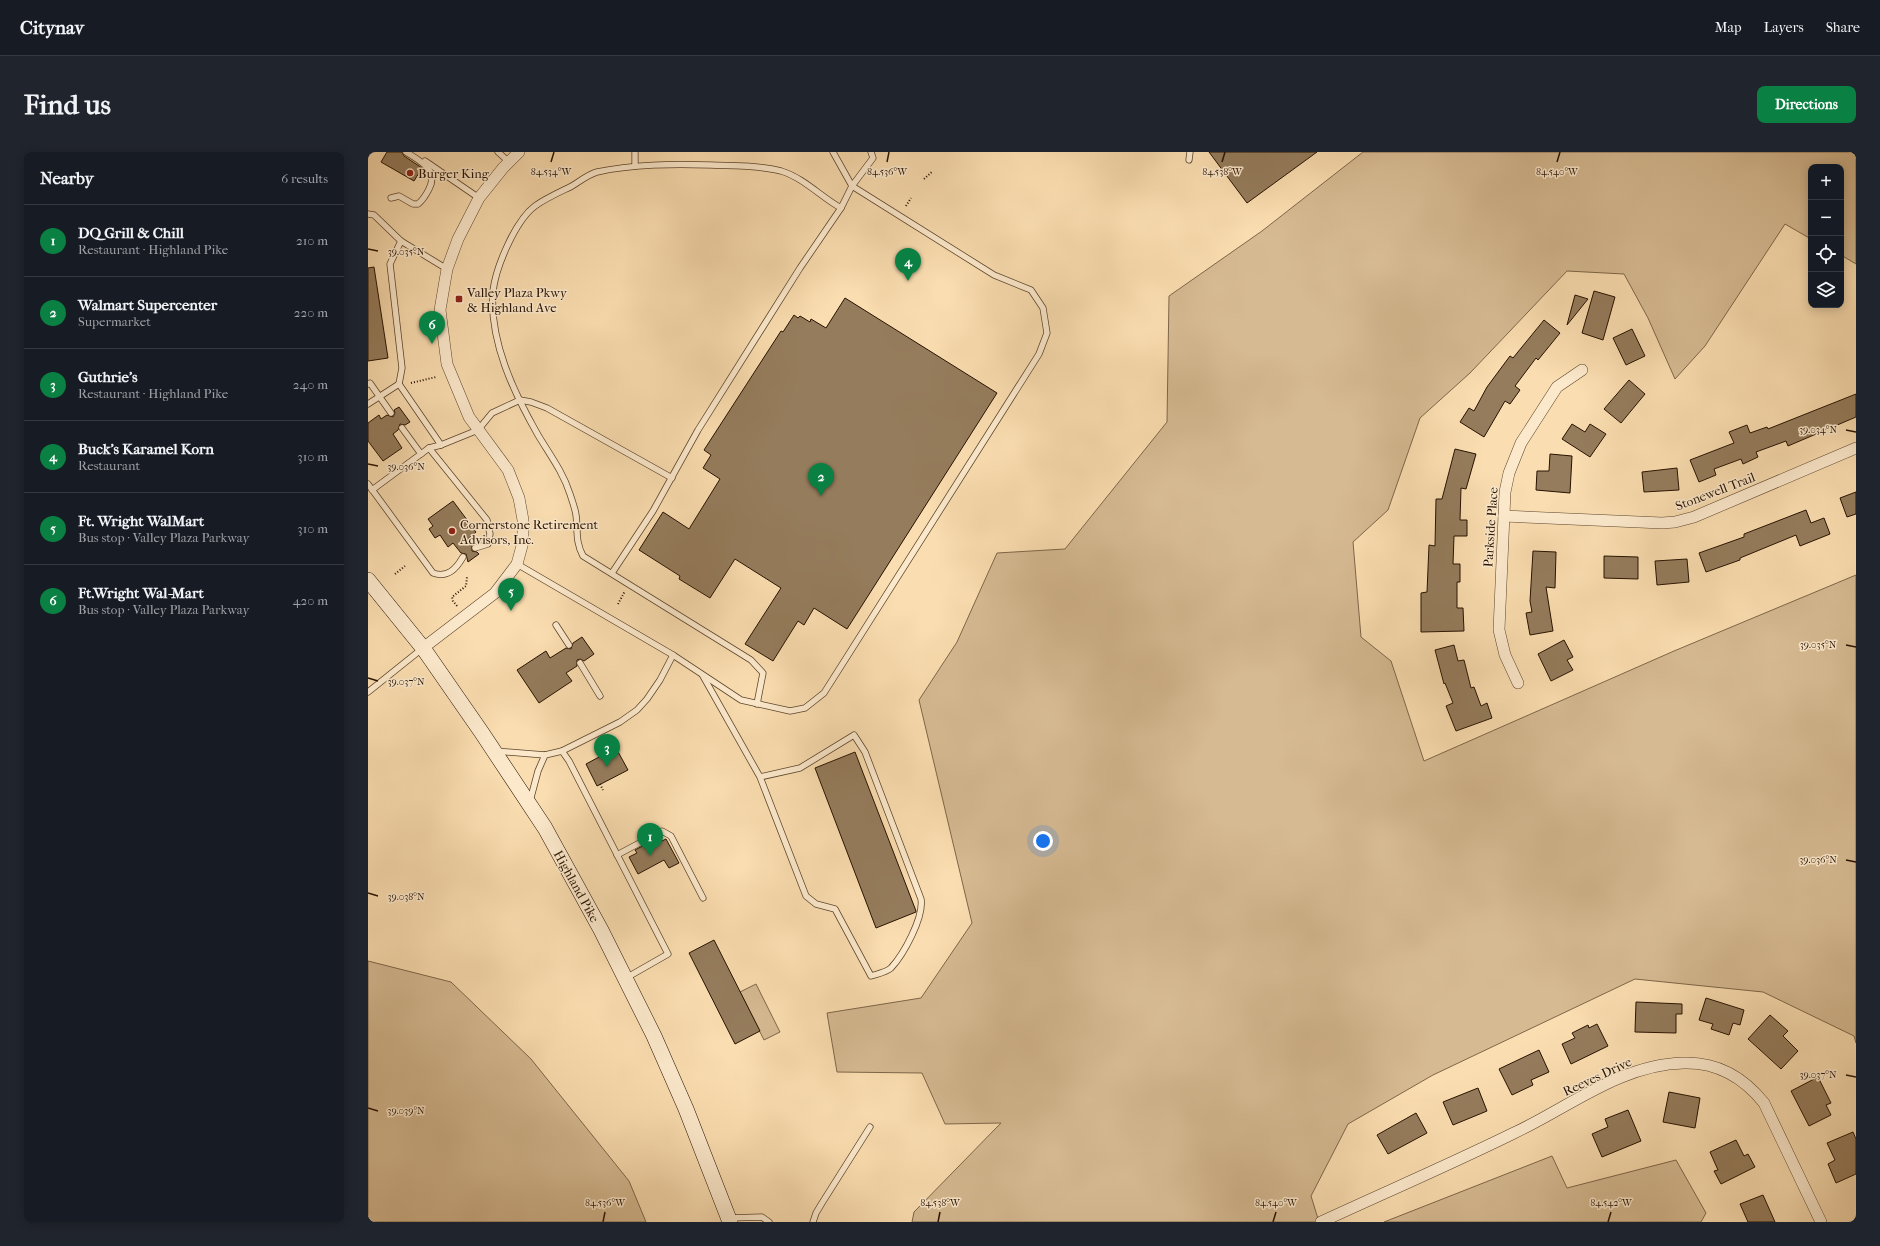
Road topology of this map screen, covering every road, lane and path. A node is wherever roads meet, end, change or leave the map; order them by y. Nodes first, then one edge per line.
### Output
1 (406, 152) edge
2 (412, 152) edge
3 (498, 152) edge
4 (519, 152) edge
5 (635, 152) edge
6 (833, 152) edge
7 (871, 152) edge
8 (1190, 152) edge
9 (1189, 160) dead end
10 (508, 162) junction
11 (635, 166) junction
12 (933, 171) dead end
13 (924, 179) dead end
14 (852, 186) junction
15 (391, 198) dead end
16 (479, 198) junction
17 (911, 198) dead end
18 (906, 206) dead end
19 (841, 208) junction
20 (368, 214) edge
21 (401, 241) junction
22 (447, 269) junction
23 (1582, 370) dead end
24 (436, 377) dead end
25 (411, 383) dead end
26 (368, 384) edge
27 (399, 384) junction
28 (379, 396) junction
29 (520, 400) junction
30 (368, 404) edge
31 (391, 412) dead end
32 (402, 428) dead end
33 (478, 430) junction
34 (441, 445) junction
35 (428, 448) junction
36 (1856, 448) edge
37 (421, 454) junction
38 (672, 478) junction
39 (368, 484) edge
40 (372, 490) junction
41 (1504, 516) junction
42 (474, 548) dead end
43 (463, 557) dead end
44 (517, 564) junction
45 (405, 566) dead end
46 (612, 573) junction
47 (395, 574) dead end
48 (467, 577) dead end
49 (368, 580) edge
50 (626, 590) dead end
51 (618, 604) dead end
52 (457, 606) dead end
53 (556, 625) dead end
54 (569, 646) dead end
55 (423, 648) junction
56 (673, 655) junction
57 (580, 663) dead end
58 (702, 674) junction
59 (1518, 684) dead end
60 (368, 692) edge
61 (600, 696) dead end
62 (757, 704) junction
63 (596, 743) dead end
64 (494, 750) junction
65 (562, 751) junction
66 (545, 755) junction
67 (603, 756) dead end
68 (760, 778) junction
69 (600, 784) dead end
70 (603, 790) dead end
71 (529, 803) junction
72 (617, 855) junction
73 (703, 898) dead end
74 (625, 978) junction
75 (870, 1127) dead end
76 (730, 1220) edge
77 (769, 1222) edge
78 (813, 1222) edge
79 (1321, 1222) edge
80 (1822, 1222) edge

1 - 15 lane
2 - 16 lane
3 - 10 lane
4 - 10 street
5 - 11 lane
6 - 14 lane
7 - 14 lane
8 - 9 lane
10 - 16 street
11 - 19 lane
11 - 29 lane
12 - 13 path
14 - 19 lane
14 - 62 lane
16 - 22 street
17 - 18 path
19 - 38 lane
20 - 21 lane
21 - 22 lane
21 - 27 lane
22 - 33 street
23 - 41 street, Parkside Place
24 - 25 path
26 - 28 lane
27 - 28 lane
27 - 34 lane
28 - 30 lane
28 - 31 lane
29 - 33 lane
29 - 38 lane
29 - 46 lane
32 - 37 lane
33 - 34 lane
33 - 44 street
34 - 35 lane
35 - 37 lane
35 - 42 lane
36 - 41 street, Stonewell Trail
37 - 40 lane
38 - 46 lane
39 - 40 lane
40 - 43 lane
41 - 59 street, Parkside Place
44 - 55 street
44 - 56 lane
45 - 47 path
46 - 62 lane
48 - 52 path
49 - 55 main road, Highland Pike
50 - 51 path
53 - 54 lane
55 - 60 lane
55 - 64 main road, Highland Pike
56 - 58 lane
56 - 65 lane
57 - 61 lane
58 - 62 lane
58 - 68 lane
63 - 67 path
64 - 66 lane
64 - 71 main road, Highland Pike
65 - 66 lane
65 - 72 lane
66 - 71 lane
68 - 68 lane
69 - 70 path
71 - 74 main road, Highland Pike
72 - 73 lane
72 - 74 lane
74 - 76 main road, Highland Pike
75 - 78 lane
76 - 77 lane
79 - 80 street, Reeves Drive

